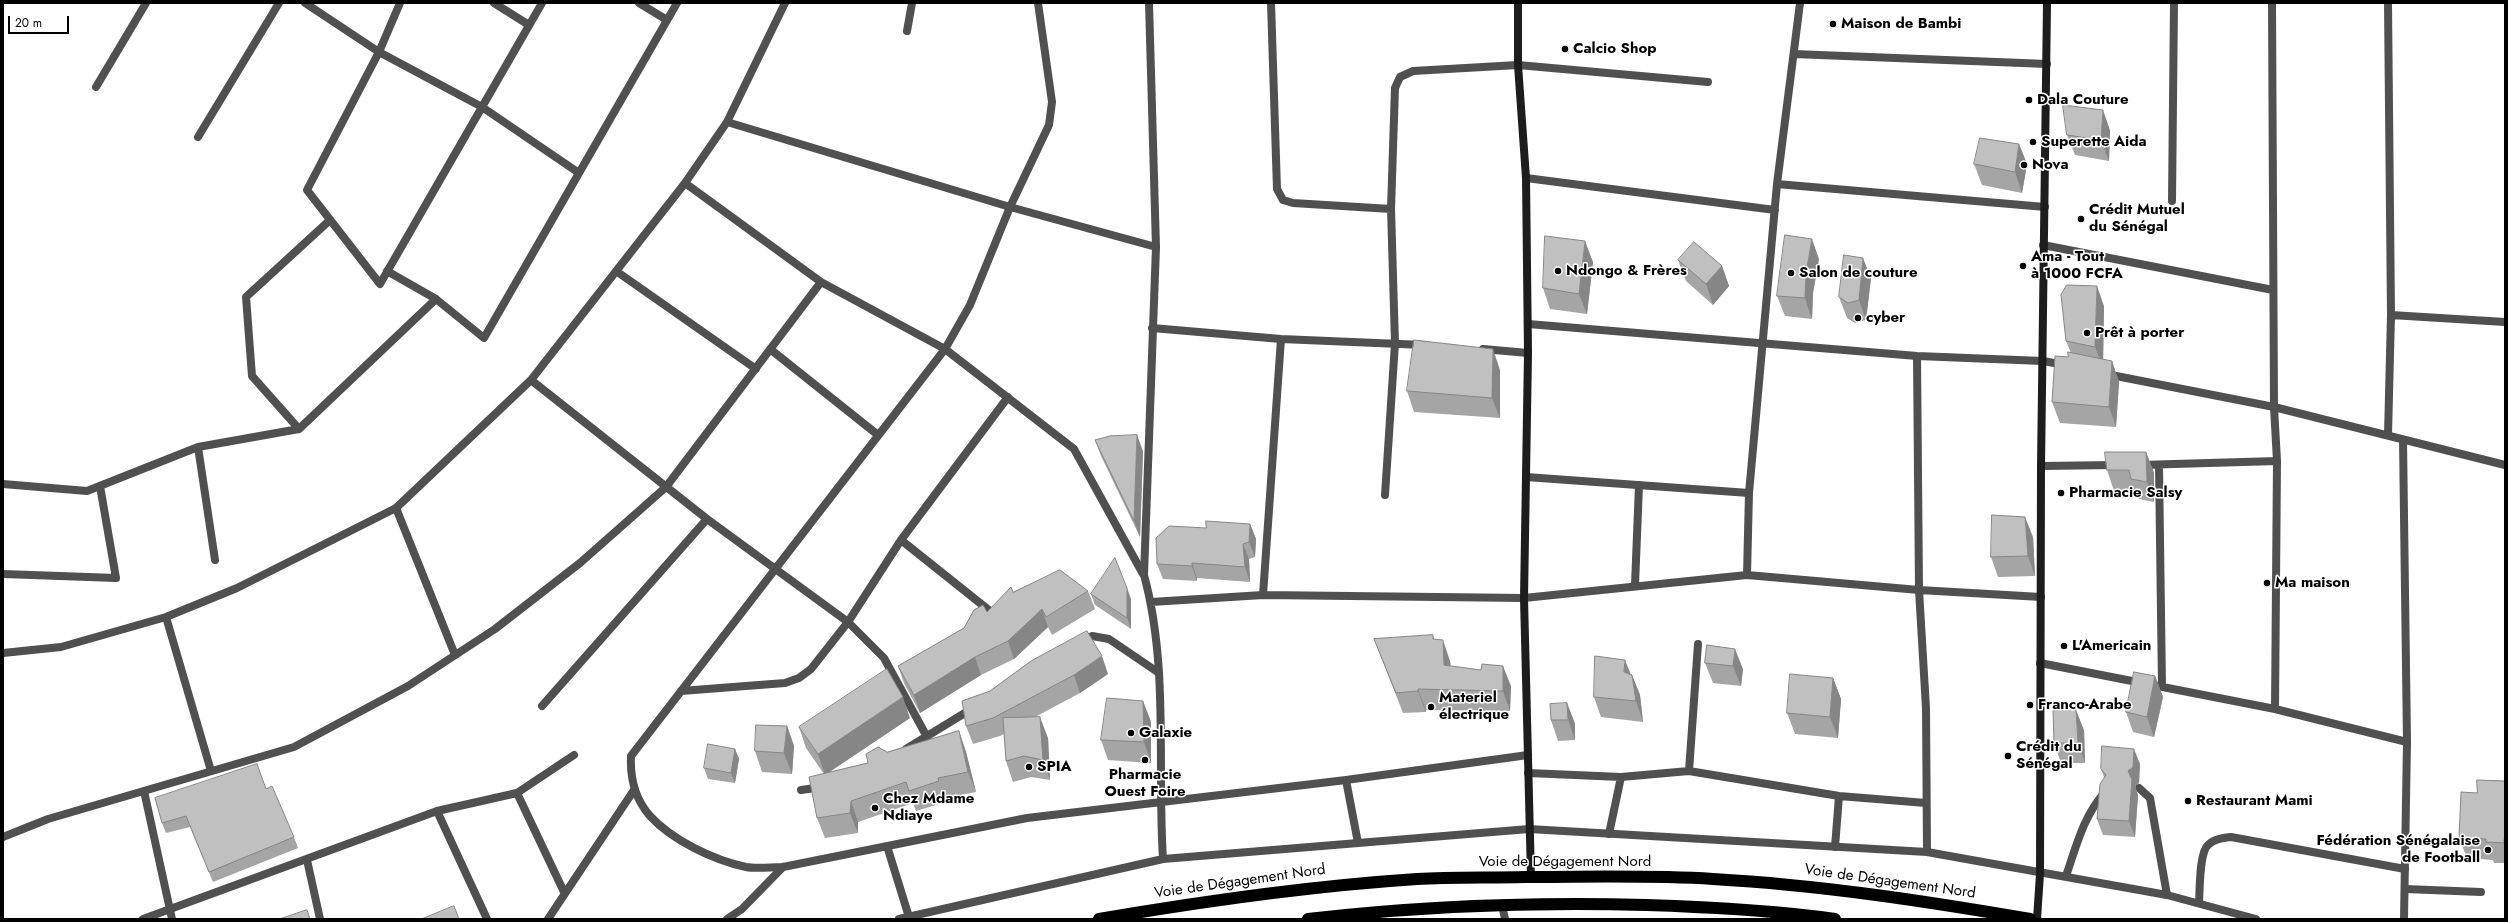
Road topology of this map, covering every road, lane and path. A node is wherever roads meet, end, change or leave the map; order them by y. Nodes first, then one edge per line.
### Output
1 (146, 3) edge
2 (278, 3) edge
3 (305, 3) edge
4 (400, 3) edge
5 (494, 3) edge
6 (542, 3) edge
7 (639, 3) edge
8 (677, 3) edge
9 (784, 3) edge
10 (912, 3) edge
11 (1038, 3) edge
12 (1149, 3) edge
13 (1271, 3) edge
14 (1518, 3) edge
15 (1800, 3) edge
16 (2047, 3) edge
17 (2174, 3) edge
18 (2272, 3) edge
19 (2388, 3) edge
20 (668, 20) junction
21 (529, 25) junction
22 (907, 31) dead end
23 (379, 52) junction
24 (1794, 54) junction
25 (2047, 64) junction
26 (1518, 65) junction
27 (1708, 82) dead end
28 (96, 87) dead end
29 (482, 107) junction
30 (727, 122) junction
31 (198, 137) dead end
32 (579, 173) junction
33 (1526, 178) junction
34 (685, 183) junction
35 (1777, 184) junction
36 (2172, 201) dead end
37 (1010, 207) junction
38 (2045, 208) junction
39 (1391, 209) junction
40 (1775, 210) junction
41 (330, 220) junction
42 (2043, 245) junction
43 (1156, 247) junction
44 (388, 271) junction
45 (616, 271) junction
46 (821, 282) junction
47 (2273, 290) junction
48 (436, 299) junction
49 (2391, 315) junction
50 (2505, 322) edge
51 (1528, 324) junction
52 (1152, 328) junction
53 (1281, 339) junction
54 (1395, 343) junction
55 (1764, 344) junction
56 (1434, 346) edge
57 (770, 349) junction
58 (945, 349) junction
59 (1473, 349) edge
60 (1528, 353) junction
61 (1917, 356) junction
62 (2043, 361) junction
63 (2074, 367) edge
64 (756, 369) junction
65 (2097, 372) edge
66 (531, 380) junction
67 (1008, 397) junction
68 (2274, 407) junction
69 (299, 429) junction
70 (2388, 435) junction
71 (878, 436) junction
72 (2403, 440) junction
73 (198, 447) junction
74 (2277, 460) junction
75 (2159, 465) junction
76 (2505, 465) edge
77 (2041, 466) junction
78 (1526, 477) junction
79 (3, 484) edge
80 (1638, 485) junction
81 (100, 486) junction
82 (666, 487) junction
83 (1749, 493) junction
84 (1385, 494) dead end
85 (396, 508) junction
86 (707, 519) junction
87 (901, 540) junction
88 (214, 560) dead end
89 (776, 568) junction
90 (3, 574) edge
91 (1144, 575) junction
92 (1747, 575) junction
93 (1635, 585) junction
94 (1919, 590) junction
95 (1263, 595) junction
96 (2041, 597) junction
97 (1524, 598) junction
98 (1151, 602) junction
99 (995, 615) edge
100 (166, 617) junction
101 (848, 622) junction
102 (1698, 644) dead end
103 (1073, 648) edge
104 (3, 653) edge
105 (455, 655) junction
106 (2040, 663) junction
107 (1159, 673) junction
108 (2162, 687) junction
109 (681, 691) junction
110 (980, 704) edge
111 (542, 706) dead end
112 (2275, 709) junction
113 (927, 737) junction
114 (2407, 742) junction
115 (900, 753) edge
116 (574, 755) dead end
117 (1528, 755) junction
118 (211, 772) junction
119 (1689, 772) junction
120 (1528, 773) junction
121 (1621, 777) junction
122 (1346, 780) junction
123 (830, 786) edge
124 (2138, 788) dead end
125 (634, 790) junction
126 (801, 790) dead end
127 (2106, 790) edge
128 (144, 791) junction
129 (517, 793) junction
130 (1839, 796) junction
131 (1160, 801) junction
132 (1926, 803) junction
133 (437, 811) junction
134 (1529, 829) junction
135 (1608, 834) junction
136 (3, 837) edge
137 (1358, 843) junction
138 (887, 846) junction
139 (1835, 847) junction
140 (1927, 852) junction
141 (1163, 859) junction
142 (307, 860) junction
143 (783, 867) junction
144 (2405, 869) junction
145 (2040, 874) junction
146 (2066, 876) junction
147 (1531, 877) junction
148 (2405, 889) junction
149 (564, 892) junction
150 (2481, 892) dead end
151 (2167, 895) junction
152 (2199, 902) junction
153 (1502, 905) junction
154 (170, 910) junction
155 (909, 916) junction
156 (143, 919) edge
157 (172, 919) edge
158 (320, 919) edge
159 (487, 919) edge
160 (548, 919) edge
161 (727, 919) edge
162 (900, 919) edge
163 (1099, 919) edge
164 (1308, 919) edge
165 (1505, 919) edge
166 (1836, 919) edge
167 (2030, 919) edge
168 (2037, 919) edge
169 (2256, 919) edge
170 (2404, 919) edge

1 - 28 street
2 - 31 street
3 - 23 street
4 - 23 street
5 - 21 street
6 - 21 street
7 - 20 street
8 - 20 street
9 - 30 street
10 - 22 street
11 - 37 street
12 - 43 street
13 - 39 street
14 - 26 street
15 - 24 street
16 - 25 street
17 - 36 street
18 - 47 street
19 - 49 street
20 - 32 street
21 - 29 street
23 - 29 street
23 - 41 street
24 - 25 street
24 - 35 street
25 - 38 street
26 - 27 street
26 - 33 street
26 - 39 street
29 - 32 street
29 - 44 street
30 - 34 street
30 - 37 street
32 - 48 street
33 - 40 street
33 - 51 street
34 - 45 street
34 - 46 street
35 - 38 street
35 - 40 street
37 - 43 street
37 - 58 street
38 - 42 street
39 - 54 street
40 - 55 street
41 - 44 street
41 - 69 street
42 - 47 street
42 - 62 street
43 - 52 street
44 - 48 street
45 - 64 street
45 - 66 street
46 - 57 street
46 - 58 street
47 - 68 street
48 - 69 street
49 - 50 street
49 - 70 street
51 - 55 street
51 - 60 street
52 - 53 street
52 - 91 street
53 - 54 street
53 - 95 street
54 - 56 street
54 - 84 street
55 - 61 street
55 - 83 street
57 - 64 street
57 - 71 street
58 - 67 street
58 - 71 street
59 - 60 street
60 - 78 street
61 - 62 street
61 - 94 street
62 - 63 street
62 - 77 street
64 - 82 street
65 - 68 street
66 - 82 street
66 - 85 street
67 - 87 street
67 - 91 street
68 - 70 street
68 - 74 street
69 - 73 street
70 - 72 street
71 - 89 street
72 - 76 street
72 - 114 street
73 - 81 street
73 - 88 street
74 - 75 street
74 - 112 street
75 - 77 street
75 - 108 street
77 - 96 street
78 - 80 street
78 - 97 street
79 - 81 street
80 - 83 street
80 - 93 street
81 - 90 street
82 - 86 street
82 - 105 street
83 - 92 street
85 - 100 street
85 - 105 street
86 - 89 street
86 - 111 street
87 - 99 street
87 - 101 street
89 - 101 street
89 - 109 street
91 - 98 street
92 - 93 street
92 - 94 street
93 - 97 street
94 - 96 street
94 - 132 street
95 - 97 street
95 - 98 street
96 - 106 street
97 - 117 street
98 - 107 street
100 - 104 street
100 - 118 street
101 - 109 street
101 - 113 street
102 - 119 street
103 - 107 street
105 - 118 street
106 - 108 street
106 - 145 street
107 - 131 street
108 - 112 street
109 - 125 street
110 - 113 street
112 - 114 street
113 - 115 street
114 - 144 street
116 - 129 street
117 - 120 street
117 - 122 street
118 - 128 street
119 - 121 street
119 - 130 street
120 - 121 street
120 - 134 street
121 - 135 street
122 - 131 street
122 - 137 street
123 - 126 street
124 - 151 street
125 - 143 street
125 - 149 street
127 - 146 street
128 - 136 street
128 - 154 street
129 - 133 street
129 - 149 street
130 - 132 street
130 - 139 street
131 - 138 street
131 - 141 street
132 - 140 street
133 - 142 street
133 - 159 street
134 - 135 street
134 - 137 street
134 - 147 street
135 - 139 street
137 - 141 street
138 - 143 street
138 - 155 street
139 - 140 street
140 - 145 street
141 - 155 street
142 - 154 street
142 - 158 street
143 - 161 street
144 - 148 street
144 - 152 street
145 - 146 street
145 - 168 street
146 - 151 street
147 - 163 highway, Voie de Dégagement Nord
147 - 167 highway, Voie de Dégagement Nord
148 - 150 street
148 - 170 street
149 - 160 street
151 - 152 street
152 - 169 street
153 - 164 highway
153 - 165 street
153 - 166 highway
154 - 156 street
154 - 157 street
155 - 162 street

